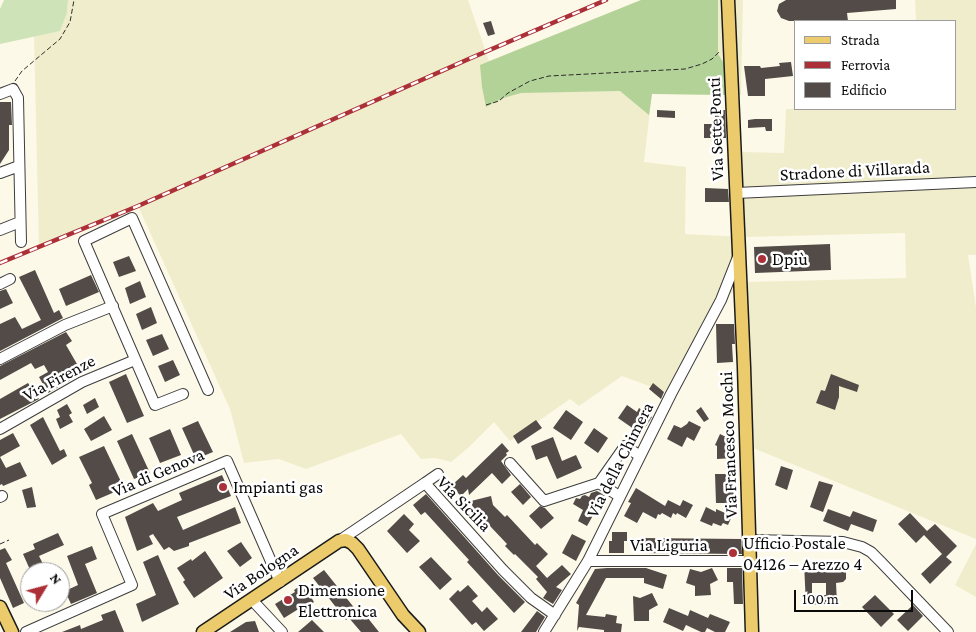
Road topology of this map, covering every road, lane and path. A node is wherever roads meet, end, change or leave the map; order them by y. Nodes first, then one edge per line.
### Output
1 (74, 0) edge
2 (728, 0) edge
3 (730, 38) junction
4 (13, 89) junction
5 (0, 94) edge
6 (486, 105) dead end
7 (19, 166) junction
8 (0, 173) edge
9 (976, 182) edge
10 (736, 193) junction
11 (20, 222) junction
12 (0, 230) edge
13 (21, 242) dead end
14 (738, 257) junction
15 (721, 300) junction
16 (740, 302) junction
17 (113, 306) junction
18 (0, 359) edge
19 (135, 360) junction
20 (208, 390) dead end
21 (183, 394) dead end
22 (0, 429) edge
23 (640, 456) junction
24 (510, 462) dead end
25 (438, 474) dead end
26 (425, 483) junction
27 (599, 483) junction
28 (619, 496) junction
29 (9, 540) dead end
30 (750, 540) junction
31 (339, 541) junction
32 (0, 544) edge
33 (588, 561) junction
34 (751, 561) junction
35 (280, 582) junction
36 (252, 600) junction
37 (0, 607) edge
38 (555, 615) junction
39 (12, 632) edge
40 (26, 632) edge
41 (203, 632) edge
42 (282, 632) edge
43 (419, 632) edge
44 (544, 632) edge
45 (752, 632) edge
46 (948, 632) edge

1 - 4 path
2 - 3 main road, Via Sette Ponti
3 - 6 path
3 - 10 main road, Via Sette Ponti
4 - 5 street
4 - 7 street
7 - 8 street
7 - 11 street
9 - 10 street, Stradone di Villarada
10 - 14 main road, Via Sette Ponti
11 - 12 street
11 - 13 street
14 - 15 street, Via della Chimera
14 - 16 main road, Via Francesco Mochi
15 - 16 street
15 - 23 street, Via della Chimera
16 - 30 main road, Via Francesco Mochi
17 - 18 street
17 - 19 street
17 - 20 street
19 - 21 street
19 - 22 street, Via Firenze
23 - 27 street
23 - 28 street, Via della Chimera
24 - 27 street
25 - 26 street
26 - 31 street, Via Sicilia
26 - 38 street, Via Sicilia
27 - 28 street
28 - 33 street, Via della Chimera
29 - 32 path
30 - 34 main road, Via Francesco Mochi
30 - 46 street
31 - 35 main road, Via Bologna
31 - 43 main road
33 - 34 street, Via Liguria
33 - 38 street, Via della Chimera
34 - 45 main road, Via Francesco Mochi
35 - 36 main road, Via Bologna
35 - 40 street, Via di Genova
36 - 41 main road, Via Bologna
36 - 42 street
37 - 39 main road
38 - 44 street, Via della Chimera

